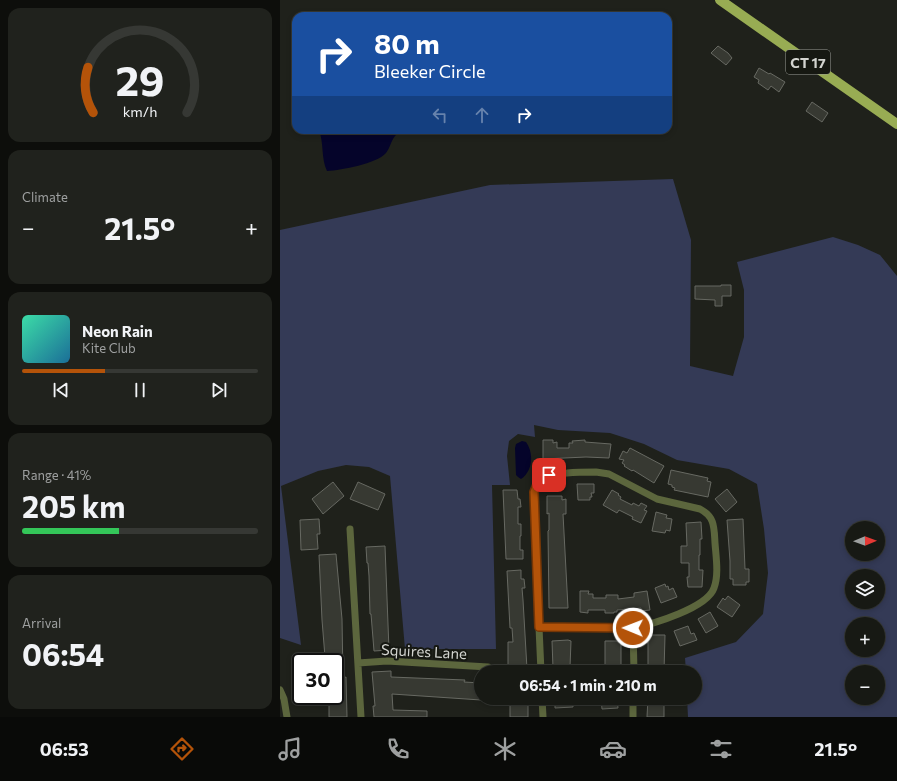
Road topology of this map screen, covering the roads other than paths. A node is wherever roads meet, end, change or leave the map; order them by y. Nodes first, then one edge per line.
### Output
1 (720, 0) edge
2 (897, 124) edge
3 (350, 529) dead end
4 (539, 627) junction
5 (633, 628) junction
6 (358, 663) junction
7 (541, 665) edge
8 (634, 665) edge
9 (474, 667) edge
10 (280, 690) edge
11 (542, 705) edge
12 (633, 705) edge
13 (287, 717) edge
14 (361, 717) edge
15 (543, 717) edge
16 (633, 717) edge

1 - 2 main road, CT 17
3 - 6 street
4 - 5 street
4 - 5 street
4 - 7 street
5 - 8 street
6 - 9 street, Squires Lane
6 - 14 street
10 - 13 street
11 - 15 street
12 - 16 street

